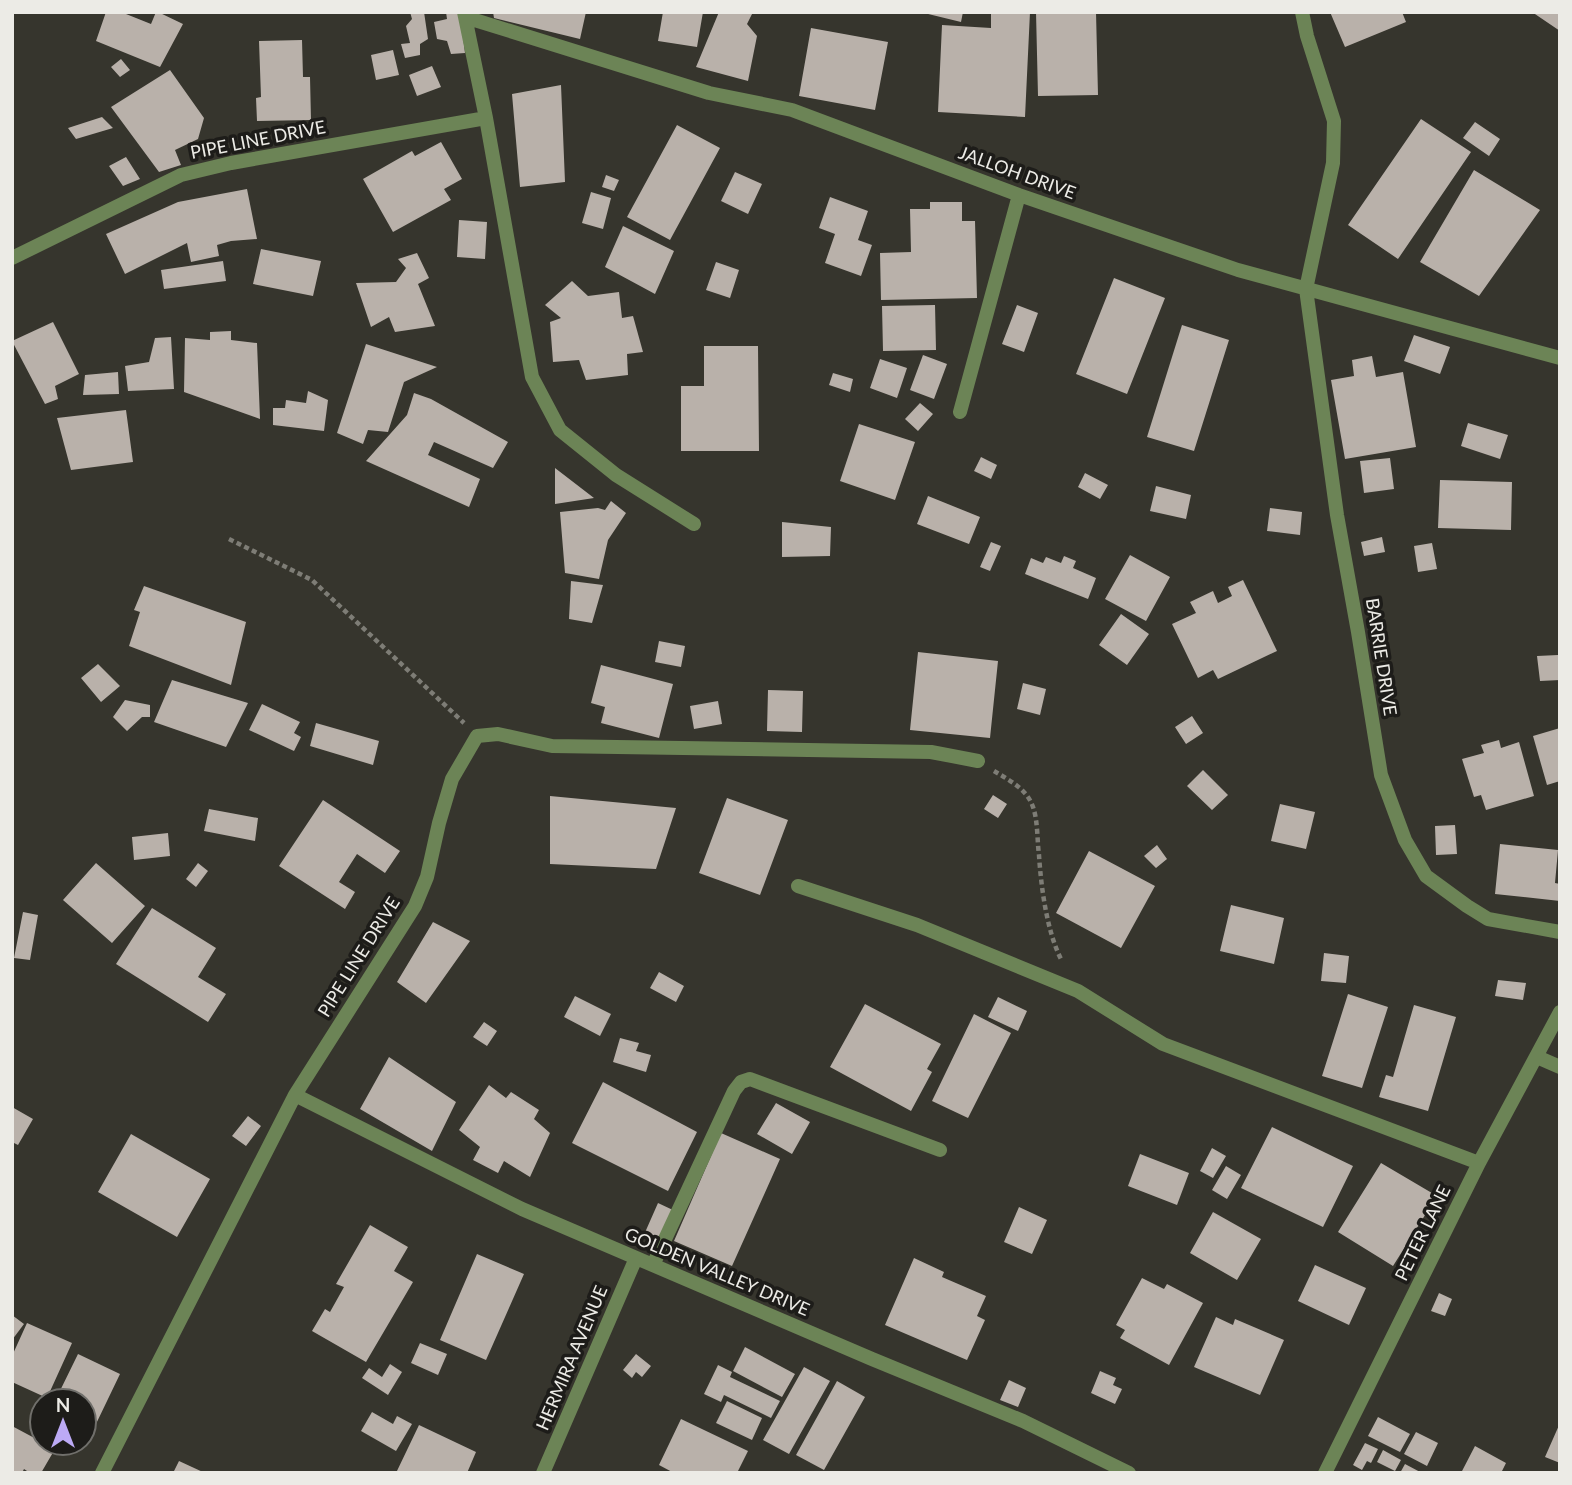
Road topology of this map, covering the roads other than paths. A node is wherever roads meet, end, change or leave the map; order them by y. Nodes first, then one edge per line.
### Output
1 (1302, 12) edge
2 (464, 15) edge
3 (486, 118) junction
4 (1019, 195) junction
5 (12, 258) edge
6 (1306, 289) junction
7 (1560, 358) edge
8 (960, 412) dead end
9 (694, 524) dead end
10 (978, 761) road end
11 (798, 886) dead end
12 (1560, 932) edge
13 (1560, 1013) edge
14 (1537, 1057) junction
15 (1560, 1067) edge
16 (295, 1095) junction
17 (940, 1150) dead end
18 (1479, 1163) junction
19 (636, 1258) junction
20 (653, 1265) junction
21 (102, 1473) edge
22 (543, 1473) edge
23 (1129, 1473) edge
24 (1325, 1473) edge

1 - 6 street
2 - 3 street
2 - 4 street, JALLOH DRIVE
3 - 5 street, PIPE LINE DRIVE
3 - 9 street
4 - 6 street, JALLOH DRIVE
4 - 8 street
6 - 7 street, JALLOH DRIVE
6 - 12 street, BARRIE DRIVE
10 - 16 street, PIPE LINE DRIVE
11 - 18 street
13 - 14 street, PETER LANE
14 - 15 street
14 - 18 street, PETER LANE
16 - 19 street, GOLDEN VALLEY DRIVE
16 - 21 street, PIPE LINE DRIVE
17 - 20 street
18 - 24 street, PETER LANE
19 - 20 street, GOLDEN VALLEY DRIVE
19 - 22 street, HERMIRA AVENUE
20 - 23 street, GOLDEN VALLEY DRIVE

